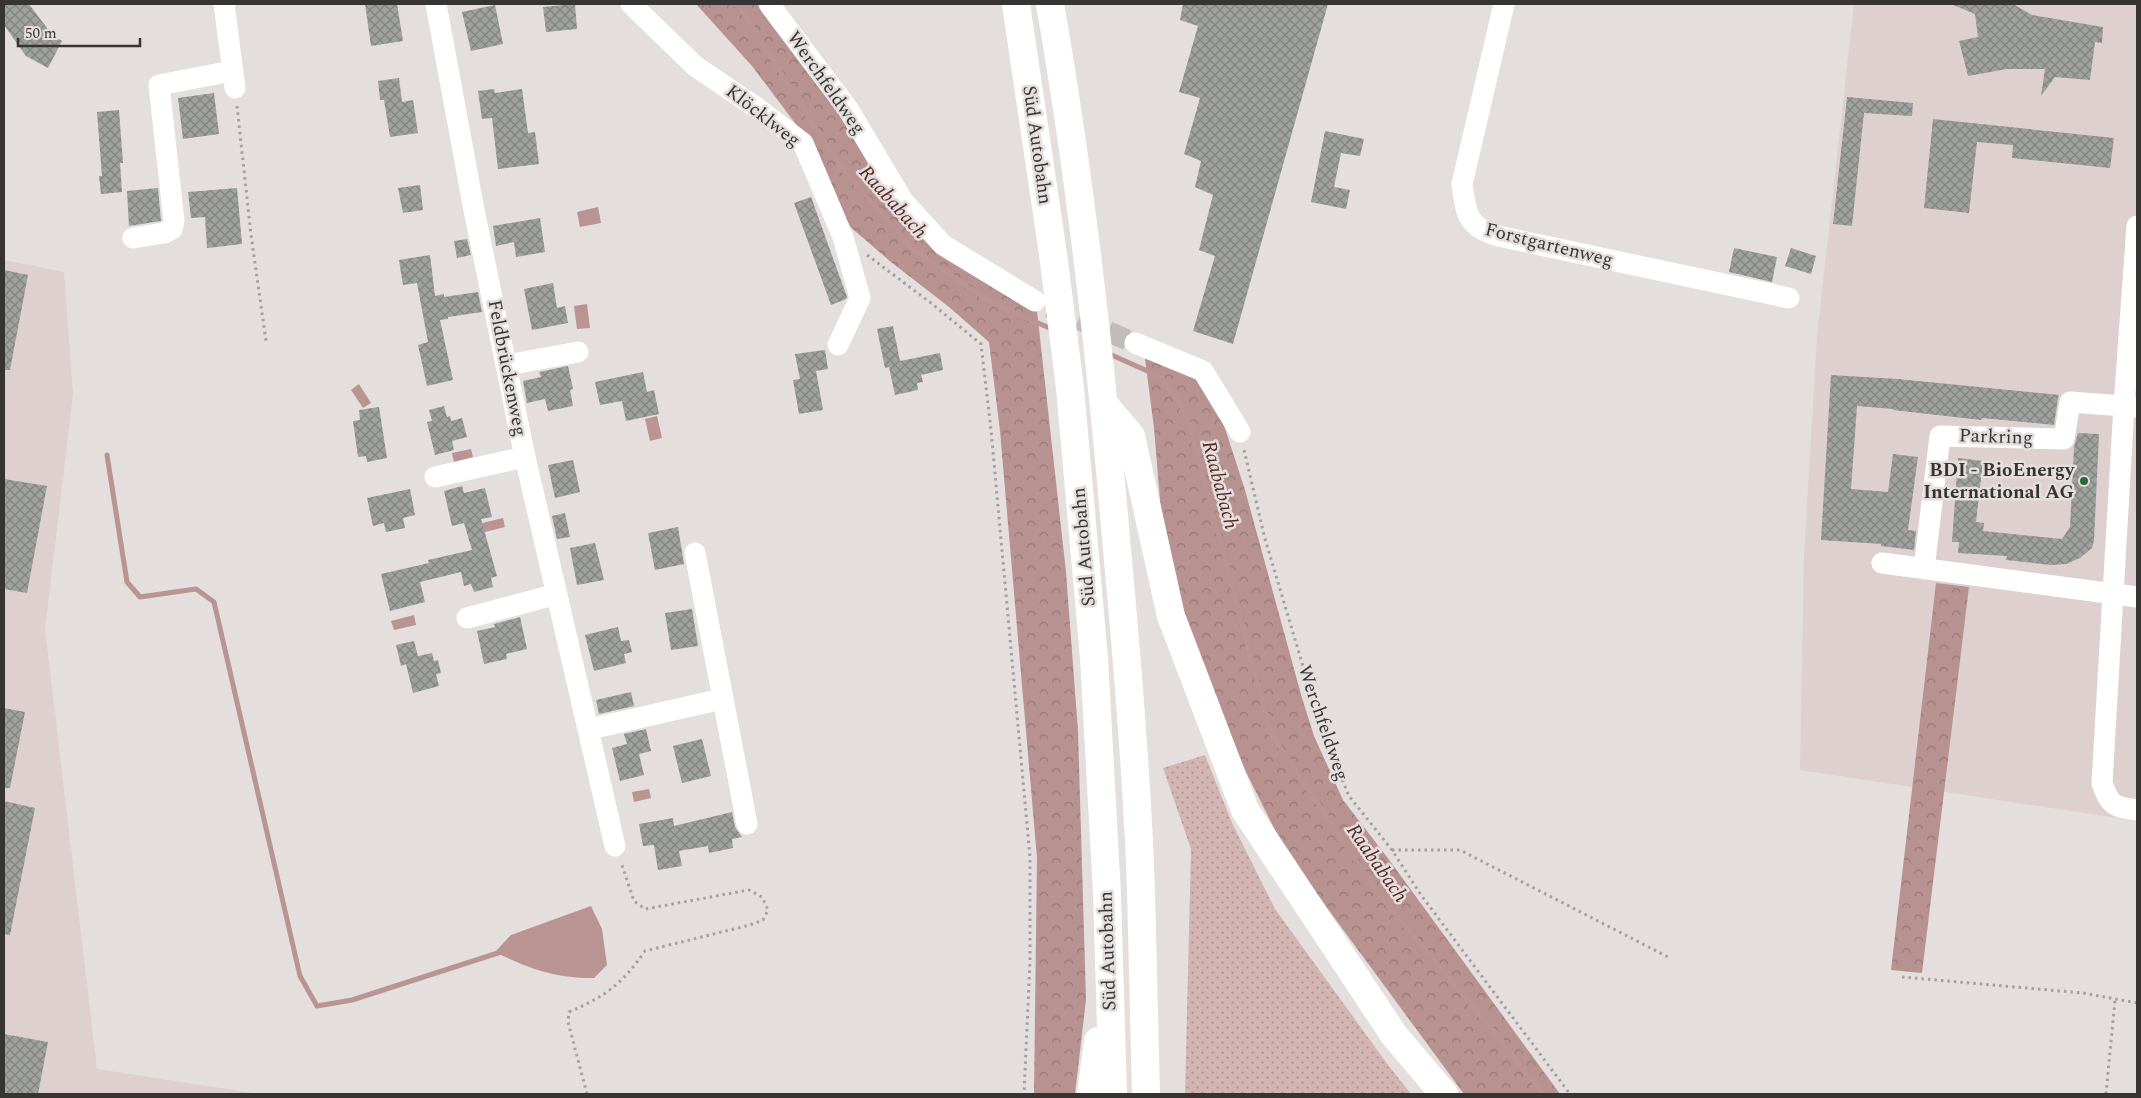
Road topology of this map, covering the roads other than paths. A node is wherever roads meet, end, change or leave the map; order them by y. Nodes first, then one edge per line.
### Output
1 (224, 4) edge
2 (436, 4) edge
3 (631, 4) edge
4 (769, 4) edge
5 (1016, 4) edge
6 (1050, 4) edge
7 (1504, 4) edge
8 (2137, 226) edge
9 (133, 238) dead end
10 (1789, 298) dead end
11 (1035, 301) tunnel mouth
12 (1135, 343) tunnel mouth
13 (838, 344) dead end
14 (578, 352) dead end
15 (507, 365) junction
16 (1104, 404) junction
17 (2131, 406) edge
18 (1240, 432) road end
19 (525, 457) junction
20 (435, 477) dead end
21 (695, 553) dead end
22 (1882, 563) dead end
23 (1924, 569) junction
24 (557, 594) junction
25 (2113, 594) junction
26 (2137, 597) edge
27 (467, 618) dead end
28 (722, 699) junction
29 (590, 729) junction
30 (2137, 810) edge
31 (747, 824) dead end
32 (615, 846) road end
33 (1108, 972) junction
34 (1091, 1094) edge
35 (1113, 1094) edge
36 (1146, 1094) edge
37 (1444, 1094) edge

1 - 9 street
2 - 15 street, Feldbrückenweg
3 - 13 street, Klöcklweg
4 - 11 street, Werchfeldweg
5 - 33 highway, Süd Autobahn
6 - 16 highway, Süd Autobahn
7 - 10 street, Forstgartenweg
8 - 17 street
12 - 18 street
14 - 15 street
15 - 19 street, Feldbrückenweg
16 - 36 highway, Süd Autobahn
16 - 37 highway
17 - 23 street, Parkring
17 - 25 street
19 - 20 street
19 - 24 street, Feldbrückenweg
21 - 28 street
22 - 23 street
23 - 25 street
24 - 27 street
24 - 29 street, Feldbrückenweg
25 - 26 street
25 - 30 street
28 - 29 street
28 - 31 street
29 - 32 street, Feldbrückenweg
33 - 34 highway
33 - 35 highway, Süd Autobahn

